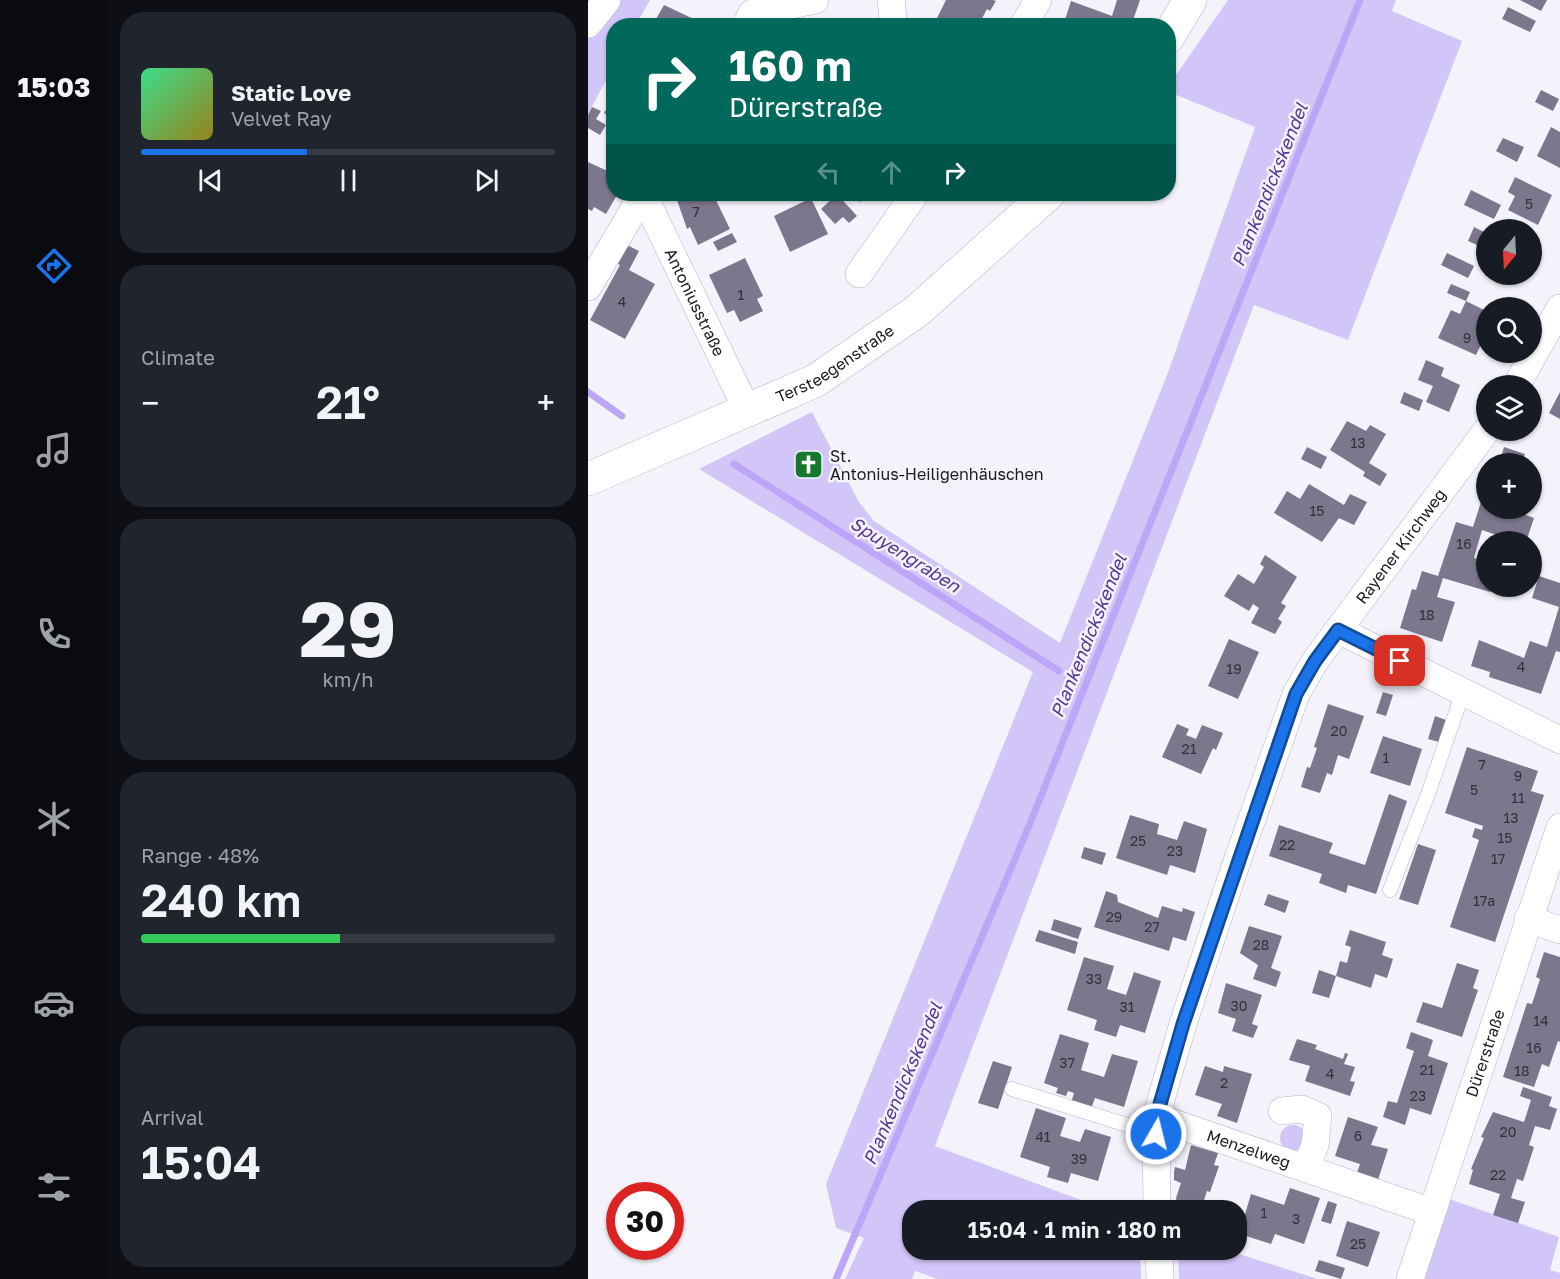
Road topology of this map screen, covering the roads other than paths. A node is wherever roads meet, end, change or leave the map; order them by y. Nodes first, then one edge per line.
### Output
1 (607, 0) edge
2 (815, 0) edge
3 (891, 0) edge
4 (1038, 0) edge
5 (1190, 0) edge
6 (749, 18) edge
7 (893, 18) edge
8 (1028, 18) edge
9 (588, 24) edge
10 (1176, 24) edge
11 (639, 201) edge
12 (646, 201) edge
13 (910, 201) edge
14 (1040, 201) edge
15 (859, 274) dead end
16 (588, 286) edge
17 (1557, 323) edge
18 (1523, 375) edge
19 (748, 412) junction
20 (1479, 441) edge
21 (588, 479) edge
22 (1338, 630) junction
23 (1463, 692) junction
24 (1560, 740) edge
25 (1560, 827) edge
26 (1390, 890) dead end
27 (1528, 919) junction
28 (1560, 930) edge
29 (1012, 1089) dead end
30 (1282, 1111) dead end
31 (1156, 1126) junction
32 (1306, 1168) junction
33 (1157, 1200) edge
34 (1432, 1212) junction
35 (1159, 1260) edge
36 (1160, 1279) edge
37 (1410, 1279) edge

1 - 9 street
2 - 6 street
3 - 7 street
4 - 8 street
5 - 10 street
11 - 16 street, Antoniusstraße
12 - 19 street, Antoniusstraße
13 - 15 street
14 - 19 street, Tersteegenstraße
17 - 18 street
19 - 21 street, Tersteegenstraße
20 - 22 street, Rayener Kirchweg
22 - 23 street
22 - 31 street, Rayener Kirchweg
23 - 24 street
23 - 26 lane
25 - 27 street, Dürerstraße
27 - 28 street
27 - 34 street, Dürerstraße
29 - 31 lane
30 - 32 street, Menzelweg
31 - 32 street, Menzelweg
31 - 33 street, Rayener Kirchweg
32 - 34 street, Menzelweg
34 - 37 street, Dürerstraße
35 - 36 street

